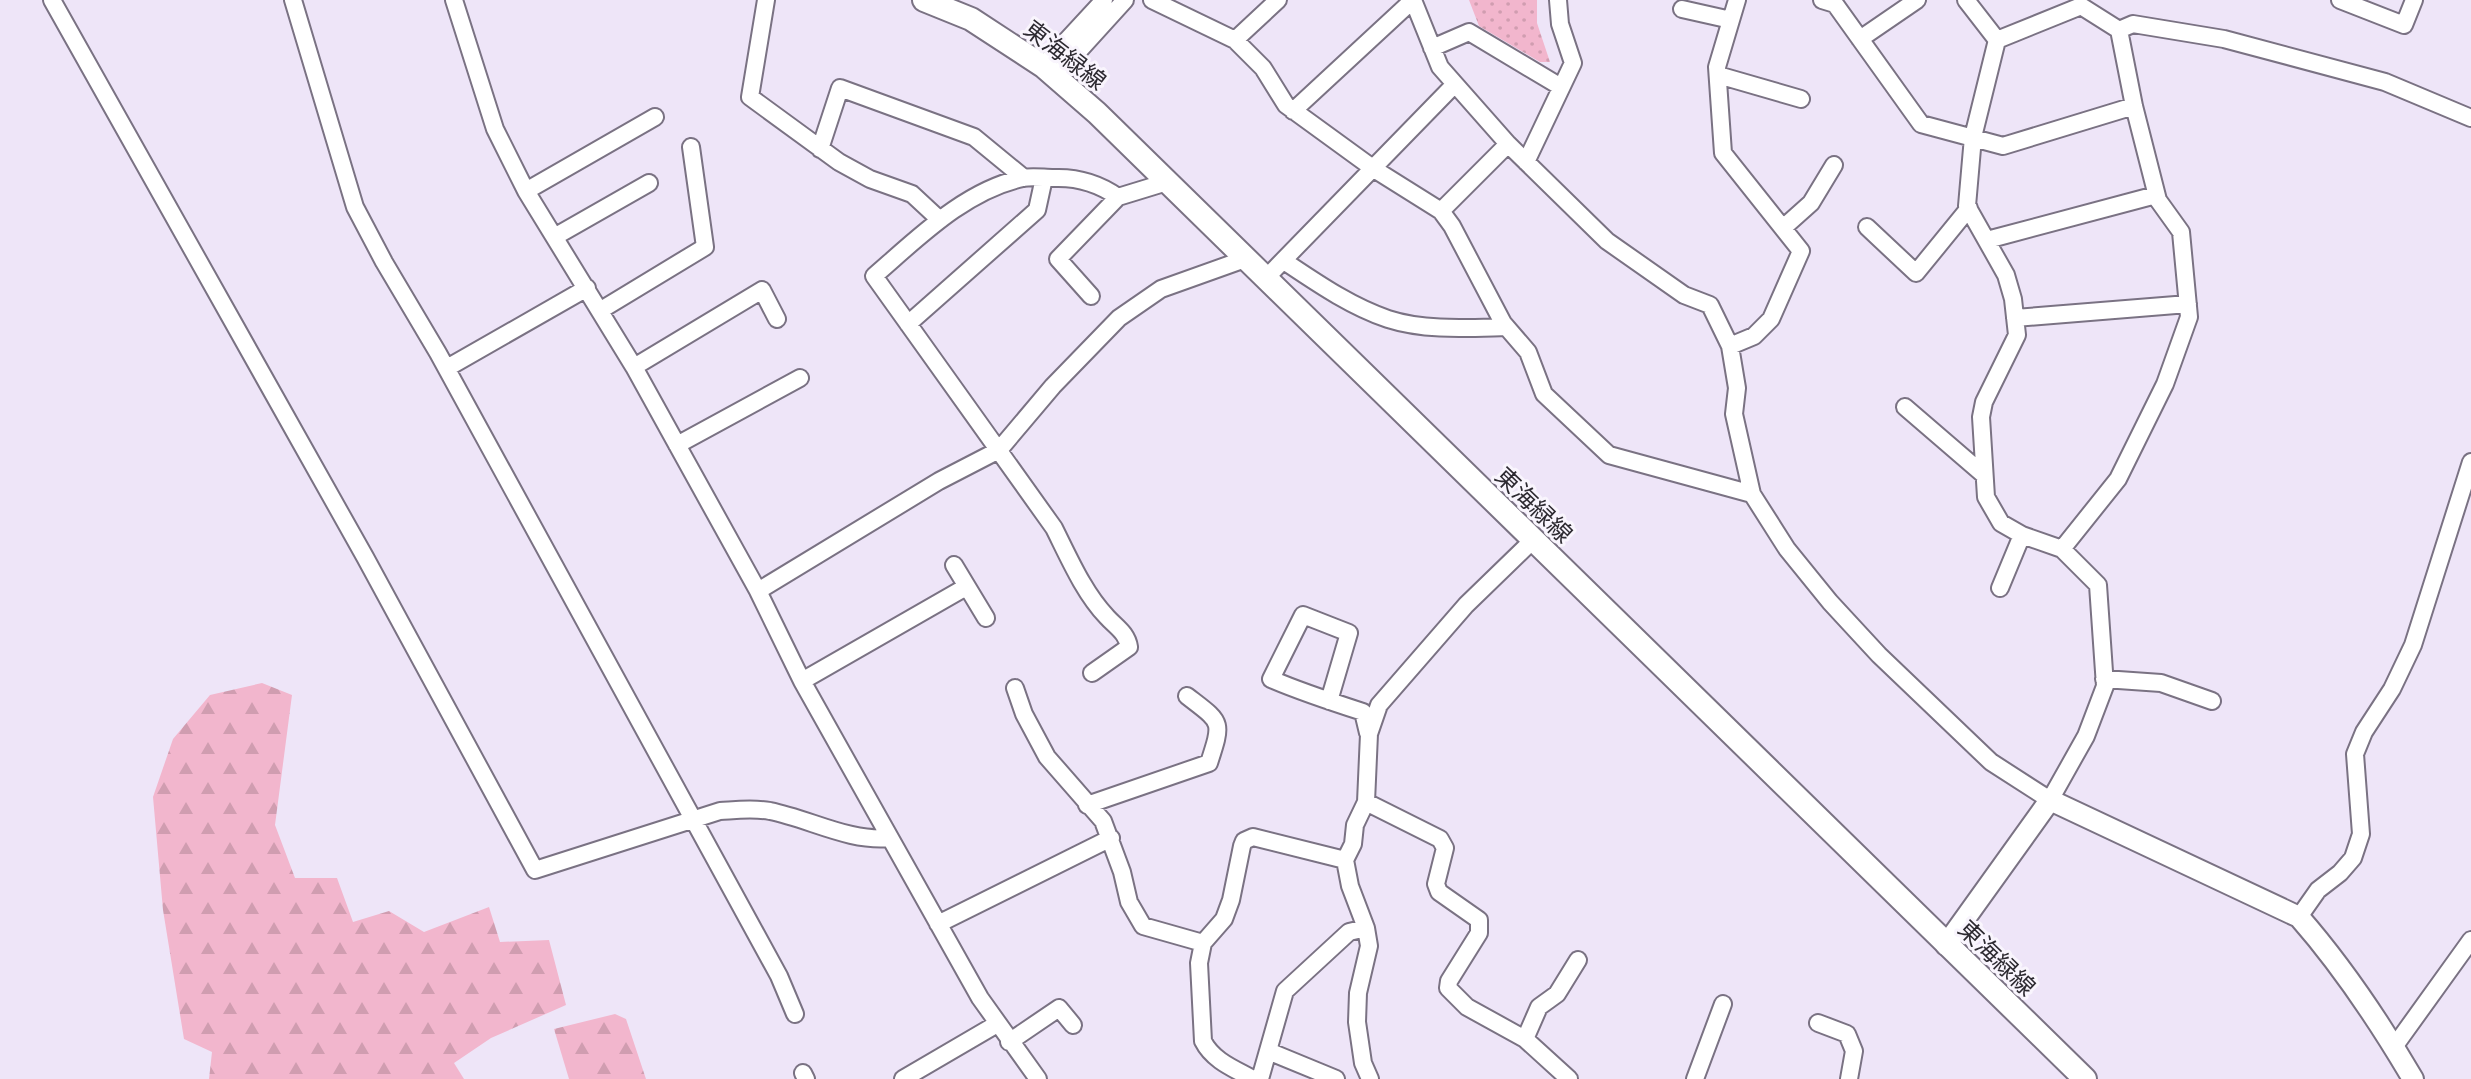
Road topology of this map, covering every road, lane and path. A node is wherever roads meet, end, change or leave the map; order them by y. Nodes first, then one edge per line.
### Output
1 (52, 0) edge
2 (293, 0) edge
3 (454, 0) edge
4 (766, 0) edge
5 (924, 0) edge
6 (1104, 0) edge
7 (1125, 0) edge
8 (1152, 0) edge
9 (1278, 0) edge
10 (1558, 0) edge
11 (1737, 0) edge
12 (1822, 0) edge
13 (1917, 0) edge
14 (1966, 0) edge
15 (2340, 0) edge
16 (2414, 0) edge
17 (1682, 9) dead end
18 (1731, 20) junction
19 (2119, 30) junction
20 (1860, 39) junction
21 (1235, 40) junction
22 (1997, 40) junction
23 (1432, 48) junction
24 (1050, 71) junction
25 (1718, 75) junction
26 (1454, 85) junction
27 (1561, 87) junction
28 (1801, 99) dead end
29 (2134, 106) junction
30 (1293, 111) junction
31 (655, 117) dead end
32 (2471, 118) edge
33 (1973, 137) junction
34 (1508, 144) junction
35 (691, 147) dead end
36 (820, 149) junction
37 (1526, 162) junction
38 (1834, 165) dead end
39 (1374, 169) junction
40 (1024, 178) junction
41 (1044, 178) junction
42 (1167, 182) junction
43 (649, 183) dead end
44 (526, 191) junction
45 (2156, 195) junction
46 (1118, 197) junction
47 (1969, 208) junction
48 (1441, 211) junction
49 (940, 220) junction
50 (1867, 227) dead end
51 (1783, 228) junction
52 (556, 236) junction
53 (1987, 240) junction
54 (1245, 259) junction
55 (1284, 261) junction
56 (1266, 278) junction
57 (587, 288) junction
58 (1091, 296) dead end
59 (2188, 304) junction
60 (601, 310) junction
61 (2015, 318) junction
62 (777, 319) dead end
63 (908, 324) junction
64 (1506, 327) junction
65 (1730, 346) junction
66 (634, 367) junction
67 (447, 368) junction
68 (800, 378) dead end
69 (1905, 407) dead end
70 (677, 445) junction
71 (999, 450) junction
72 (2471, 462) edge
73 (1984, 475) junction
74 (1752, 494) junction
75 (2022, 535) junction
76 (1533, 540) junction
77 (2062, 549) junction
78 (954, 565) dead end
79 (966, 587) junction
80 (2000, 588) dead end
81 (758, 591) junction
82 (986, 618) dead end
83 (1092, 673) dead end
84 (2104, 679) junction
85 (802, 681) junction
86 (1015, 688) dead end
87 (1187, 696) dead end
88 (1329, 701) junction
89 (2212, 701) dead end
90 (1369, 734) junction
91 (2050, 800) junction
92 (1366, 802) junction
93 (1087, 805) junction
94 (692, 820) junction
95 (890, 838) junction
96 (1111, 838) junction
97 (1345, 860) junction
98 (2299, 917) junction
99 (938, 924) junction
100 (1366, 928) junction
101 (2471, 940) edge
102 (1203, 943) junction
103 (1946, 945) junction
104 (1578, 960) dead end
105 (1723, 1004) dead end
106 (795, 1014) dead end
107 (1818, 1023) dead end
108 (997, 1024) junction
109 (1073, 1025) dead end
110 (1525, 1039) junction
111 (1009, 1042) junction
112 (2394, 1047) junction
113 (1268, 1051) junction
114 (903, 1079) edge
115 (1038, 1079) edge
116 (1253, 1079) edge
117 (1260, 1079) edge
118 (1336, 1079) edge
119 (1370, 1079) edge
120 (1569, 1079) edge
121 (1695, 1079) edge
122 (1849, 1079) edge
123 (2085, 1079) edge
124 (2413, 1079) edge

1 - 94 street
2 - 67 street
3 - 44 street
4 - 36 street
5 - 24 main road, 東海緑線
6 - 24 street
7 - 24 street
8 - 21 street
9 - 21 street
10 - 27 street
11 - 18 street
12 - 20 street
13 - 20 street
14 - 22 street
15 - 16 street
17 - 18 street
18 - 25 street
19 - 22 street
19 - 29 street
19 - 32 street
20 - 33 street
21 - 30 street
22 - 33 street
23 - 26 street
23 - 27 street
23 - 30 street
24 - 42 main road, 東海緑線
25 - 28 street
25 - 51 street
26 - 34 street
26 - 39 street
27 - 37 street
29 - 33 street
29 - 45 street
30 - 39 street
31 - 44 street
33 - 47 street
34 - 37 street
34 - 48 street
35 - 60 street
36 - 40 street
36 - 49 street
37 - 65 street
38 - 51 street
39 - 48 street
39 - 55 street
40 - 41 street
40 - 49 street
41 - 46 street
41 - 63 street
42 - 46 street
42 - 54 main road, 東海緑線
43 - 52 street
44 - 52 street
45 - 53 street
45 - 59 street
46 - 58 street
47 - 50 street
47 - 53 street
48 - 64 street
49 - 63 street
51 - 65 street
52 - 57 street
53 - 61 street
54 - 56 main road, 東海緑線
54 - 71 street
55 - 56 street
55 - 64 street
56 - 76 main road, 東海緑線
57 - 60 street
57 - 67 street
59 - 61 street
59 - 77 street
60 - 66 street
61 - 73 street
62 - 66 street
63 - 71 street
64 - 74 street
65 - 74 street
66 - 70 street
67 - 94 street
68 - 70 street
69 - 73 street
70 - 81 street
71 - 81 street
71 - 83 street
72 - 98 street
73 - 75 street
74 - 91 street
75 - 77 street
75 - 80 street
76 - 90 street
76 - 103 main road, 東海緑線
77 - 84 street
78 - 79 street
79 - 82 street
79 - 85 street
81 - 85 street
84 - 89 street
84 - 91 street
85 - 95 street
86 - 93 street
87 - 93 street
88 - 88 street
88 - 90 street
90 - 92 street
91 - 98 street
91 - 103 street
92 - 97 street
92 - 110 street
93 - 96 street
94 - 95 street
94 - 106 street
95 - 99 street
96 - 99 street
96 - 102 street
97 - 100 street
97 - 102 street
98 - 112 street
99 - 108 street
100 - 113 street
100 - 119 street
101 - 112 street
102 - 116 street
103 - 123 main road, 東海緑線
104 - 110 street
105 - 121 street
107 - 122 street
108 - 111 street
108 - 114 street
109 - 111 street
110 - 120 street
111 - 115 street
112 - 124 street
113 - 117 street
113 - 118 street

